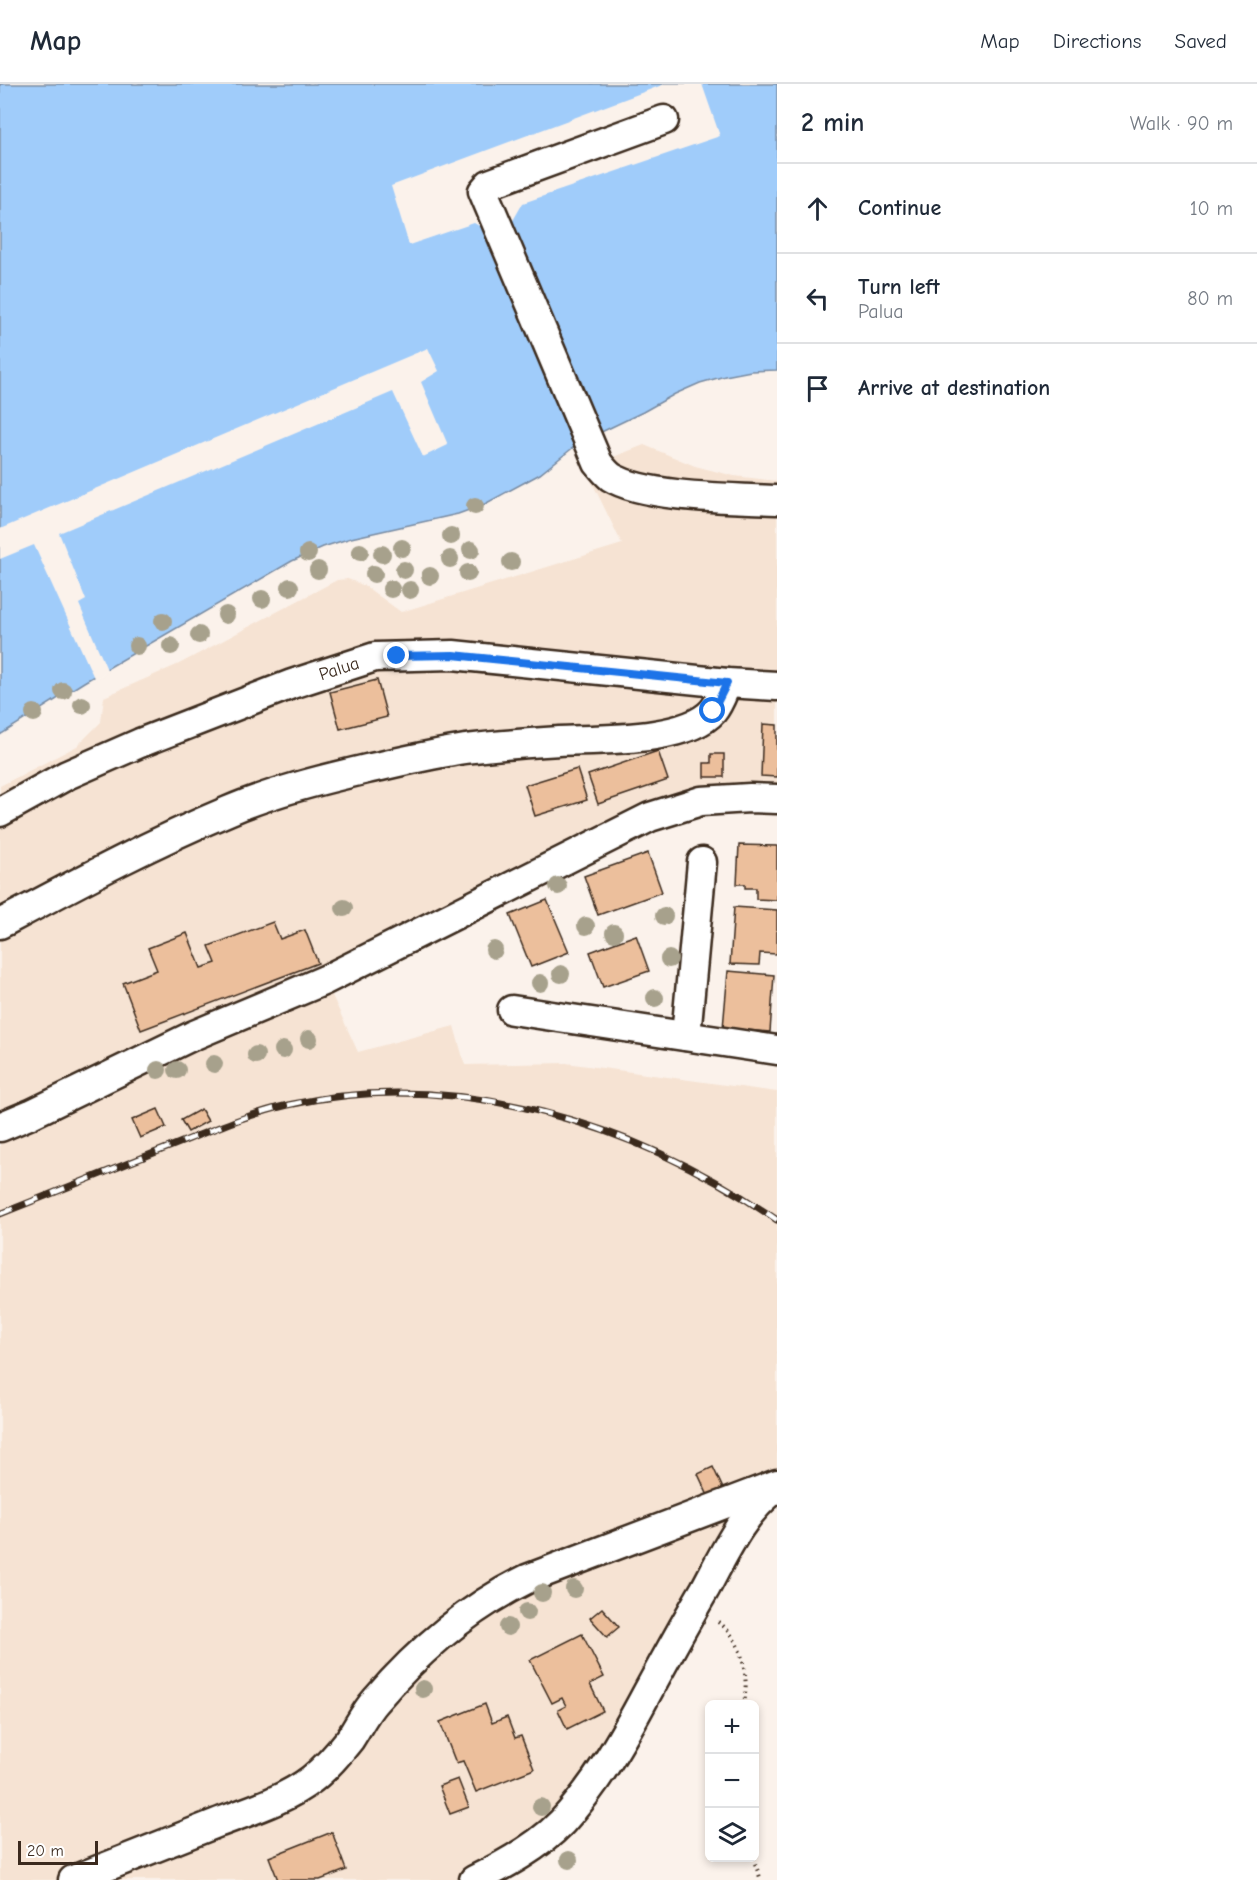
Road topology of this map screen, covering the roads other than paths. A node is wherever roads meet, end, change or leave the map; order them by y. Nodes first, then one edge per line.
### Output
1 (664, 120) dead end
2 (777, 500) edge
3 (727, 683) junction
4 (777, 686) edge
5 (777, 799) edge
6 (0, 813) edge
7 (702, 862) dead end
8 (0, 924) edge
9 (512, 1010) dead end
10 (686, 1036) junction
11 (777, 1050) edge
12 (0, 1126) edge
13 (777, 1486) edge
14 (73, 1880) edge
15 (474, 1880) edge

1 - 2 street
3 - 4 street, Palua
3 - 6 street, Palua
3 - 8 street
5 - 12 street
7 - 10 street
9 - 10 street
10 - 11 street
13 - 14 street
13 - 15 street

